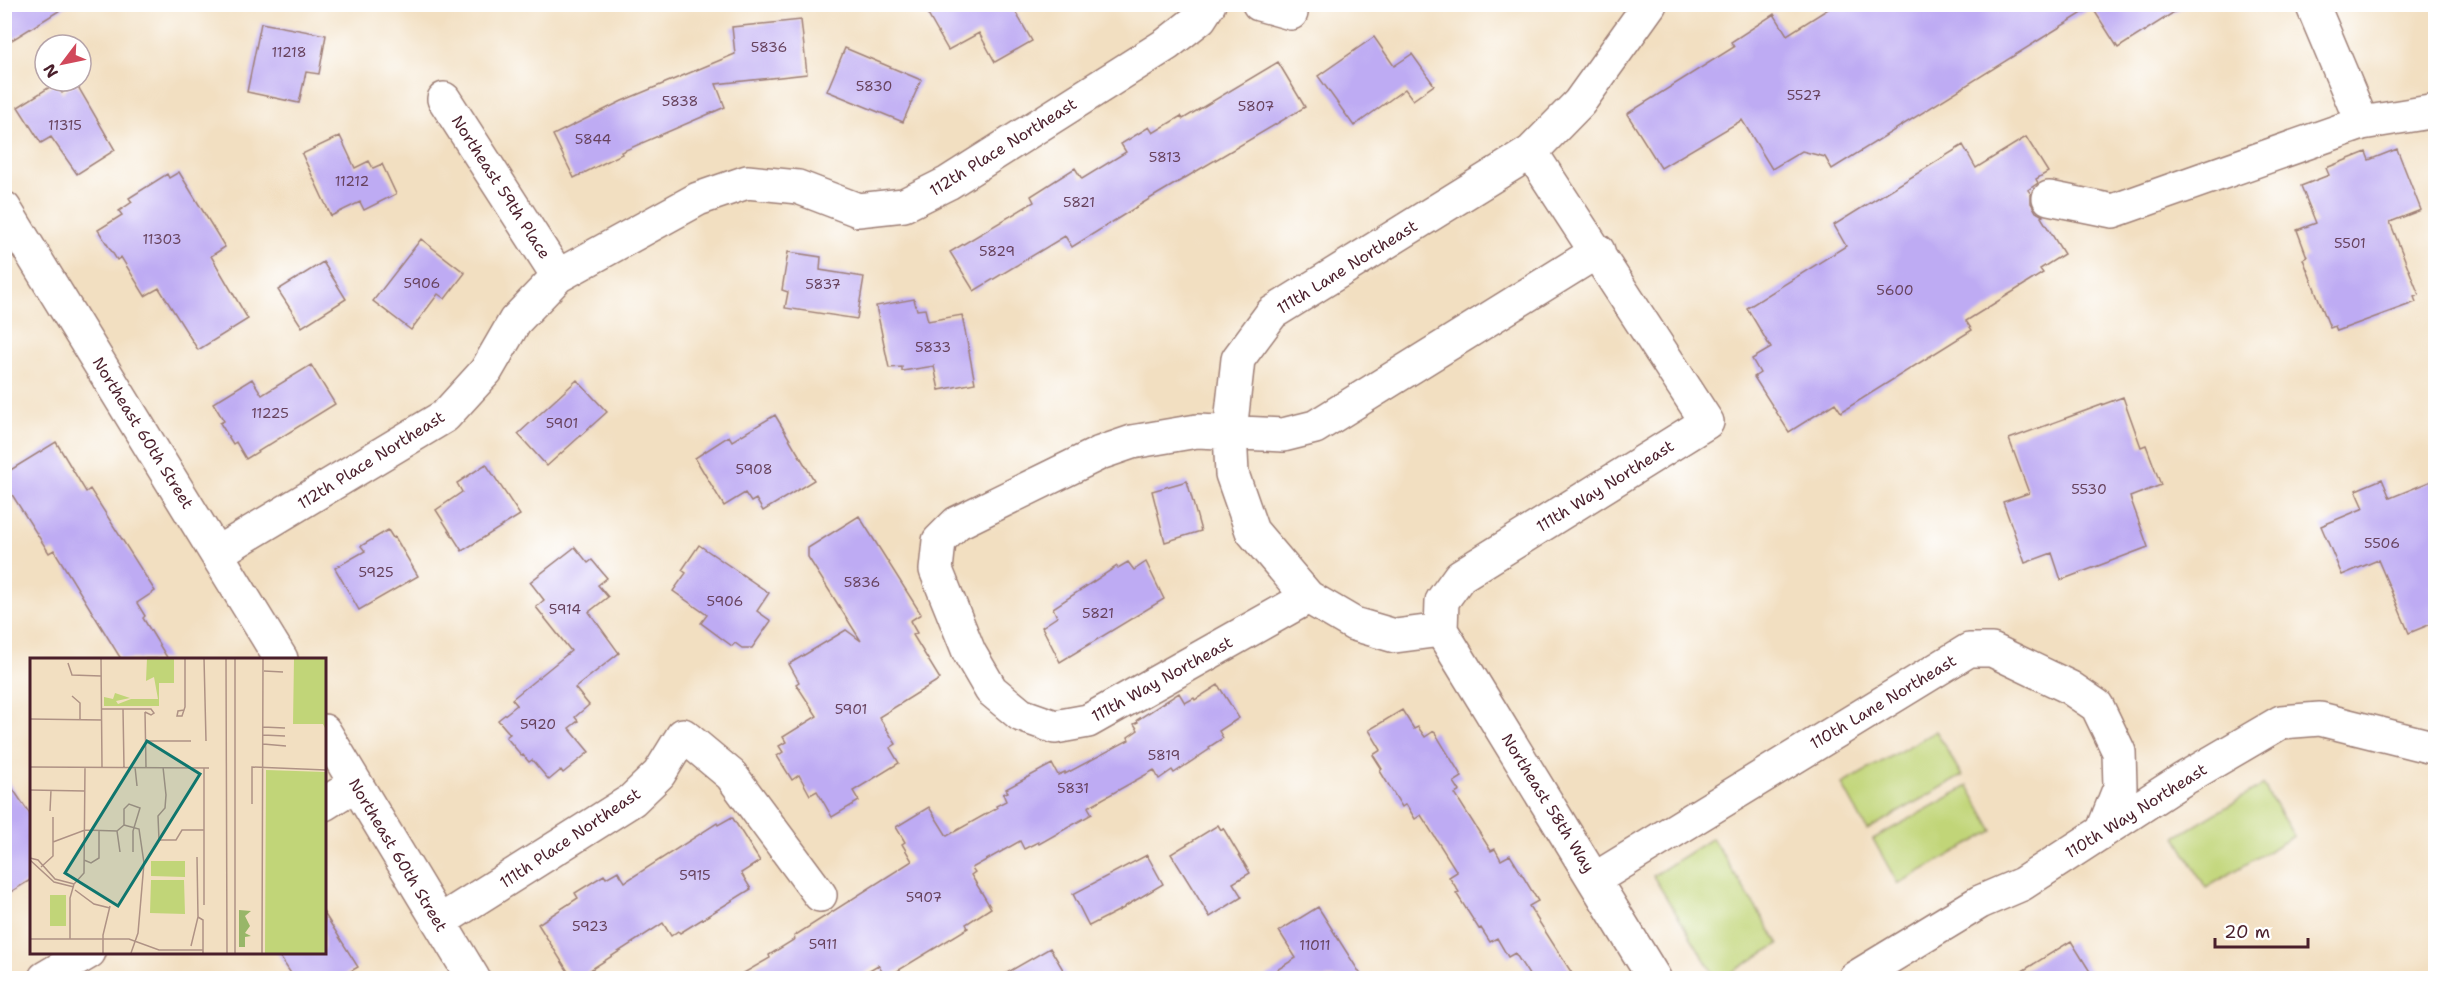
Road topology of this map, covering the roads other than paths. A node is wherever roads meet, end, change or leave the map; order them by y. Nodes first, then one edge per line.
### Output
1 (1209, 4) edge
2 (1259, 4) edge
3 (1650, 4) edge
4 (2312, 4) edge
5 (1291, 13) dead end
6 (444, 99) dead end
7 (2436, 111) edge
8 (2362, 123) junction
9 (1531, 152) junction
10 (2049, 198) dead end
11 (4, 208) edge
12 (1598, 251) junction
13 (558, 276) junction
14 (1230, 432) junction
15 (218, 553) junction
16 (1308, 597) junction
17 (1441, 630) junction
18 (280, 658) edge
19 (326, 733) edge
20 (2436, 748) edge
21 (356, 784) junction
22 (326, 803) edge
23 (2103, 830) junction
24 (1595, 879) junction
25 (820, 896) dead end
26 (439, 922) junction
27 (86, 953) edge
28 (45, 978) edge
29 (473, 978) edge
30 (1654, 978) edge
31 (1855, 978) edge

1 - 13 street, 112th Place Northeast
2 - 5 street
3 - 9 street, 111th Lane Northeast
4 - 8 street
6 - 13 street, Northeast 59th Place
7 - 8 street
8 - 10 street
9 - 12 street
9 - 14 street, 111th Lane Northeast
11 - 15 street, Northeast 60th Street
12 - 14 street, 111th Way Northeast
12 - 17 street, 111th Way Northeast
13 - 15 street, 112th Place Northeast
14 - 16 street, 111th Lane Northeast
14 - 16 street, 111th Way Northeast
15 - 18 street, Northeast 60th Street
16 - 17 street
17 - 24 street, Northeast 58th Way
19 - 21 street, Northeast 60th Street
20 - 23 street, 110th Way Northeast
21 - 22 street
21 - 26 street, Northeast 60th Street
23 - 24 street, 110th Lane Northeast
23 - 31 street, 110th Way Northeast
24 - 30 street, Northeast 58th Way
25 - 26 street, 111th Place Northeast
26 - 29 street, Northeast 60th Street
27 - 28 street

